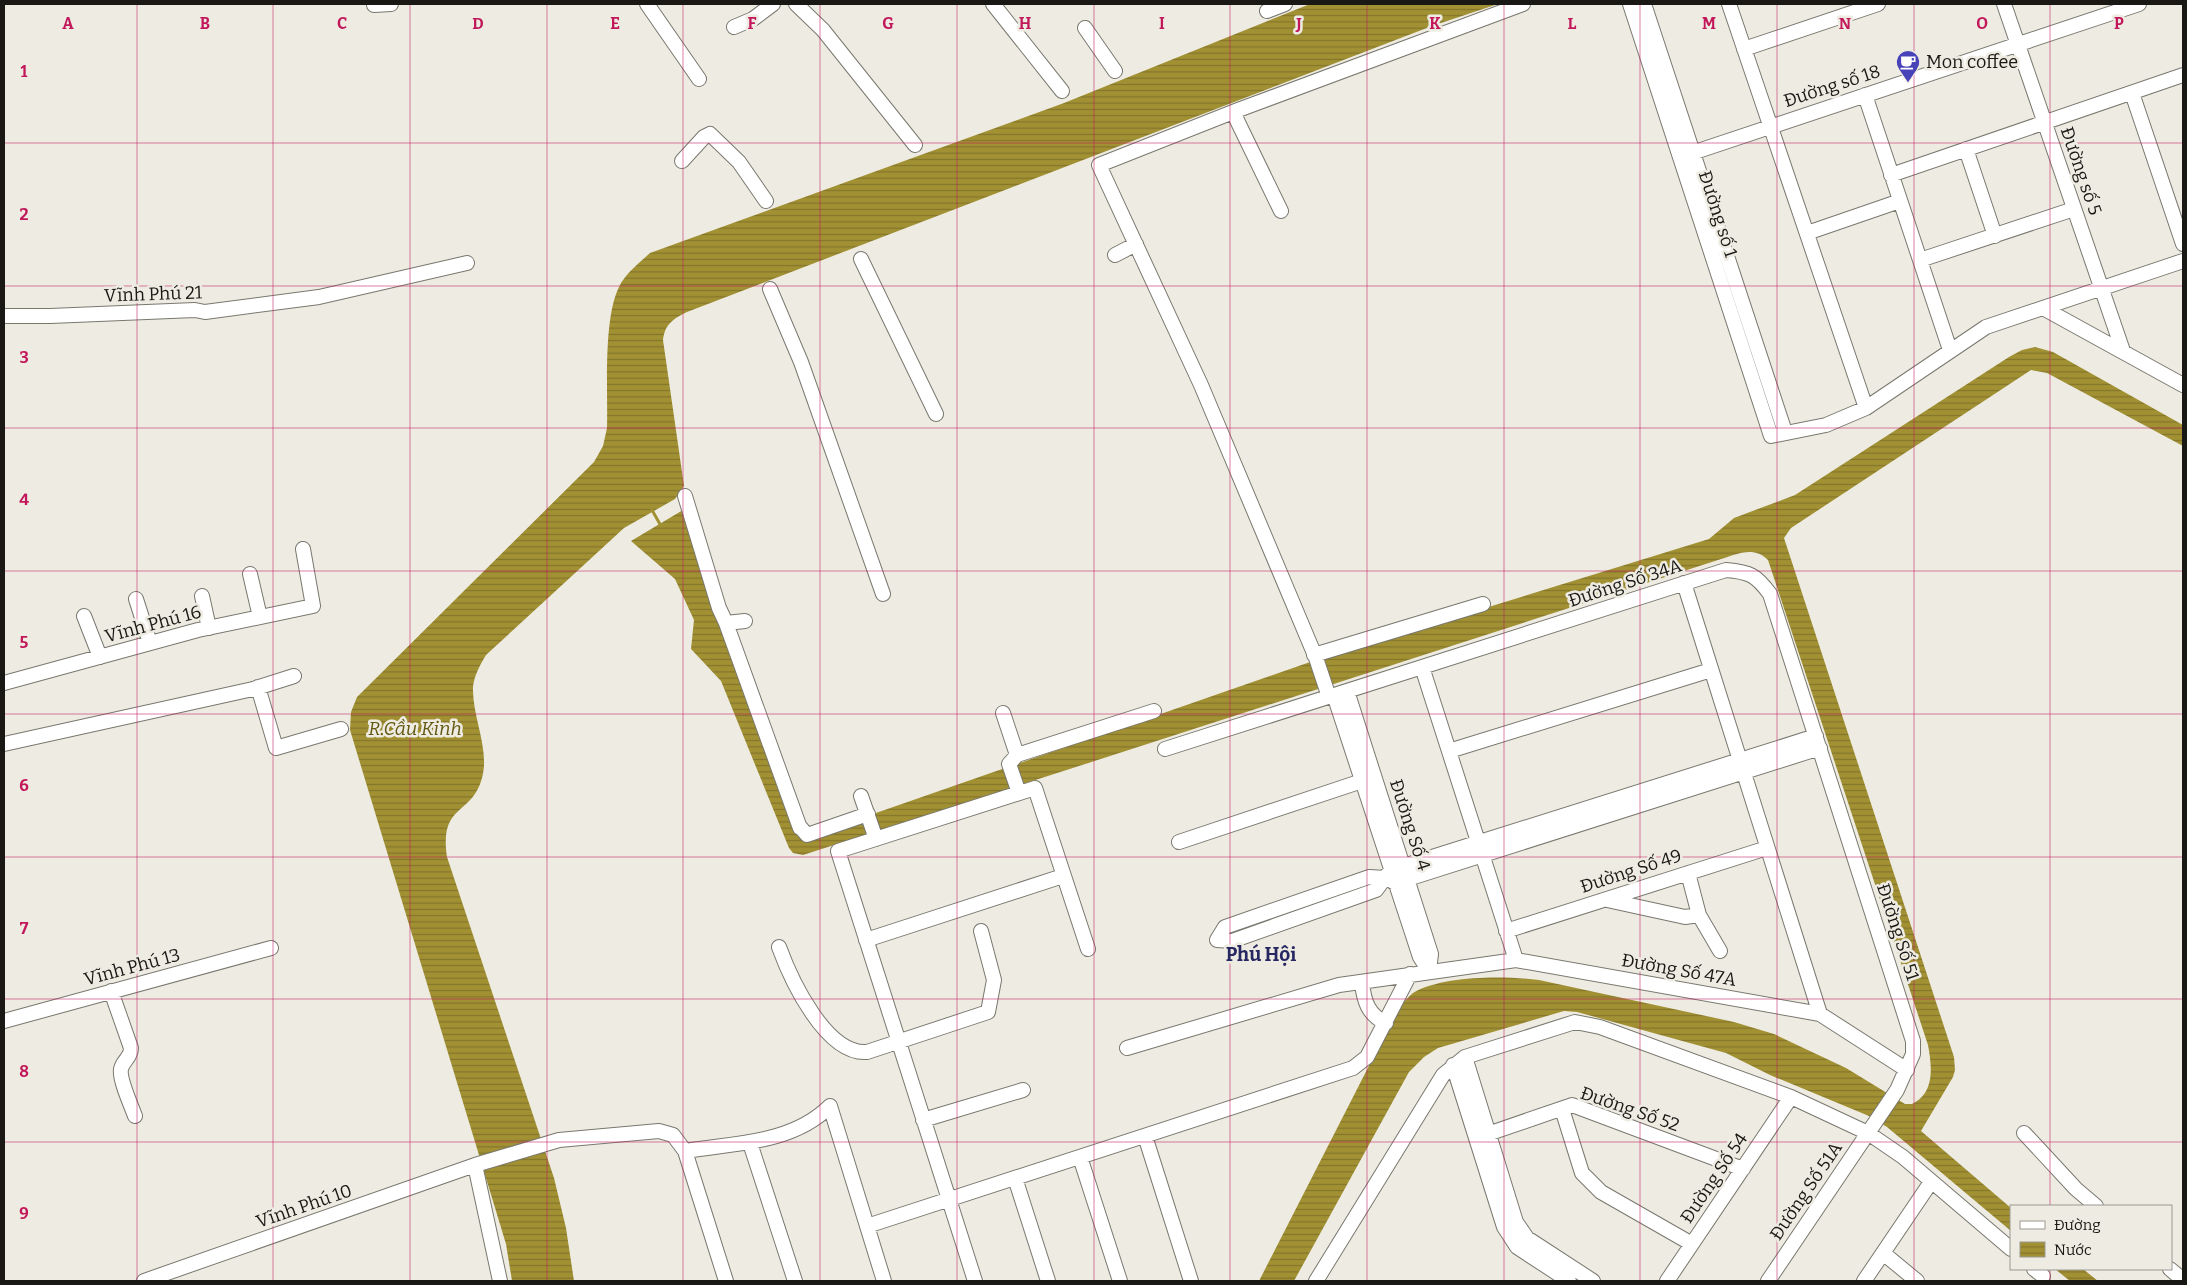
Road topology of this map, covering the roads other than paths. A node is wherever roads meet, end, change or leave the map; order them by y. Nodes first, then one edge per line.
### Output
1 (391, 4) edge
2 (647, 4) edge
3 (773, 4) edge
4 (796, 4) edge
5 (993, 4) edge
6 (1285, 4) edge
7 (1523, 4) edge
8 (1630, 4) edge
9 (1644, 4) edge
10 (1729, 4) edge
11 (1878, 4) edge
12 (2004, 4) edge
13 (2139, 4) edge
14 (369, 6) edge
15 (1267, 11) dead end
16 (734, 27) dead end
17 (1086, 28) dead end
18 (2018, 44) junction
19 (1744, 49) junction
20 (1115, 70) dead end
21 (2183, 75) edge
22 (699, 79) dead end
23 (1062, 91) dead end
24 (2132, 93) junction
25 (1865, 95) junction
26 (1233, 112) junction
27 (2044, 123) junction
28 (1770, 127) junction
29 (915, 146) dead end
30 (1966, 149) junction
31 (1686, 155) junction
32 (682, 161) dead end
33 (1892, 175) junction
34 (766, 201) dead end
35 (1900, 201) junction
36 (2074, 209) junction
37 (1281, 211) dead end
38 (1807, 232) junction
39 (1995, 236) junction
40 (1136, 244) junction
41 (2183, 244) edge
42 (1115, 255) dead end
43 (861, 258) dead end
44 (1920, 260) junction
45 (2183, 261) edge
46 (467, 263) dead end
47 (2102, 288) junction
48 (770, 289) dead end
49 (2043, 308) junction
50 (4, 316) edge
51 (1950, 350) junction
52 (2123, 350) junction
53 (2183, 385) edge
54 (1866, 408) junction
55 (936, 414) dead end
56 (684, 496) dead end
57 (303, 549) dead end
58 (250, 574) dead end
59 (1684, 583) junction
60 (882, 594) dead end
61 (202, 596) dead end
62 (136, 599) dead end
63 (1483, 604) dead end
64 (84, 616) dead end
65 (260, 617) junction
66 (745, 621) dead end
67 (726, 623) junction
68 (209, 628) junction
69 (150, 643) junction
70 (1315, 656) junction
71 (100, 658) junction
72 (1422, 667) junction
73 (1711, 670) junction
74 (294, 676) dead end
75 (4, 683) edge
76 (258, 687) junction
77 (1334, 693) junction
78 (1154, 711) dead end
79 (1003, 713) dead end
80 (341, 728) dead end
81 (1818, 742) junction
82 (4, 744) edge
83 (1165, 749) dead end
84 (1449, 752) junction
85 (1013, 760) junction
86 (1741, 766) junction
87 (1362, 781) junction
88 (1018, 790) junction
89 (861, 796) dead end
90 (868, 815) junction
91 (876, 836) junction
92 (1179, 842) dead end
93 (1767, 848) junction
94 (1480, 849) junction
95 (1688, 873) junction
96 (1397, 875) junction
97 (1063, 876) junction
98 (1604, 900) junction
99 (1699, 915) junction
100 (981, 931) dead end
101 (1506, 931) junction
102 (866, 940) junction
103 (271, 948) dead end
104 (779, 948) dead end
105 (1088, 949) dead end
106 (1720, 951) dead end
107 (1516, 960) junction
108 (1429, 971) junction
109 (1410, 974) junction
110 (1362, 983) junction
111 (110, 991) junction
112 (1820, 1014) junction
113 (4, 1021) edge
114 (1386, 1023) junction
115 (899, 1042) junction
116 (1127, 1048) dead end
117 (1459, 1061) junction
118 (1907, 1070) junction
119 (1023, 1090) dead end
120 (1791, 1097) junction
121 (1562, 1109) junction
122 (135, 1116) dead end
123 (923, 1120) junction
124 (1872, 1128) junction
125 (2024, 1133) dead end
126 (1145, 1136) junction
127 (1483, 1136) junction
128 (750, 1143) junction
129 (685, 1151) junction
130 (1080, 1157) junction
131 (479, 1164) junction
132 (1743, 1169) junction
133 (1015, 1178) junction
134 (1932, 1182) junction
135 (949, 1200) junction
136 (2095, 1205) edge
137 (867, 1226) junction
138 (1692, 1244) junction
139 (2010, 1248) edge
140 (1883, 1252) junction
141 (2171, 1270) edge
142 (2183, 1280) edge
143 (144, 1281) edge
144 (500, 1281) edge
145 (726, 1281) edge
146 (796, 1281) edge
147 (884, 1281) edge
148 (974, 1281) edge
149 (1048, 1281) edge
150 (1120, 1281) edge
151 (1191, 1281) edge
152 (1316, 1281) edge
153 (1569, 1281) edge
154 (1593, 1281) edge
155 (1667, 1281) edge
156 (1768, 1281) edge
157 (1864, 1281) edge
158 (1917, 1281) edge

1 - 14 street
2 - 22 street
3 - 16 street
4 - 29 street
5 - 23 street
6 - 15 street
7 - 26 street
8 - 31 street, Đường số 1
9 - 31 street, Đường số 1
10 - 19 street
11 - 19 street
12 - 18 street, Đường số 5
13 - 18 street, Đường số 18
17 - 20 street
18 - 25 street, Đường số 18
18 - 27 street, Đường số 5
19 - 28 street
21 - 24 street
24 - 27 street
24 - 41 street
25 - 28 street, Đường số 18
25 - 33 street
26 - 37 street
26 - 40 street
27 - 30 street
27 - 36 street, Đường số 5
28 - 31 street, Đường số 18
28 - 38 street
30 - 33 street
30 - 39 street
31 - 54 street, Đường số 1
32 - 34 street
33 - 35 street
35 - 38 street
35 - 44 street
36 - 39 street
36 - 47 street, Đường số 5
38 - 54 street
39 - 44 street
40 - 42 street
40 - 70 street
43 - 55 street
44 - 51 street
45 - 47 street
46 - 50 street, Vĩnh Phú 21
47 - 49 street
47 - 52 street, Đường số 5
48 - 60 street
49 - 51 street
49 - 52 street
51 - 54 street
52 - 53 street
56 - 67 street
57 - 65 street, Vĩnh Phú 16
58 - 65 street
59 - 72 street, Đường Số 34A
59 - 73 street
59 - 81 street, Đường Số 34A
61 - 68 street
62 - 69 street
63 - 70 street
64 - 71 street
65 - 68 street, Vĩnh Phú 16
66 - 67 street
67 - 90 street
68 - 69 street, Vĩnh Phú 16
69 - 71 street, Vĩnh Phú 16
70 - 77 street
71 - 75 street, Vĩnh Phú 16
72 - 77 street, Đường Số 34A
72 - 84 street
73 - 84 street
73 - 86 street
74 - 76 street
76 - 80 street
76 - 82 street
77 - 83 street, Đường Số 34A
77 - 87 street
77 - 96 street, Đường Số 4
78 - 85 street
79 - 85 street
81 - 86 street
81 - 118 street, Đường Số 51
84 - 94 street
85 - 88 street
86 - 93 street
86 - 94 street
87 - 92 street
87 - 96 street
88 - 91 street
88 - 97 street
89 - 90 street
90 - 91 street
91 - 102 street
93 - 95 street, Đường Số 49
93 - 112 street
94 - 96 street
94 - 101 street
95 - 98 street, Đường Số 49
95 - 99 street
96 - 96 street
96 - 108 street, Đường Số 4
97 - 102 street
97 - 105 street
98 - 99 street
98 - 101 street, Đường Số 49
99 - 106 street
100 - 115 street
101 - 107 street
102 - 115 street
103 - 111 street, Vĩnh Phú 13
104 - 115 street
107 - 108 street, Đường Số 47A
107 - 112 street, Đường Số 47A
108 - 109 street, Đường Số 47A
109 - 110 street, Đường Số 47A
109 - 114 street
110 - 114 street
110 - 116 street, Đường Số 47A
111 - 113 street, Vĩnh Phú 13
111 - 122 street
112 - 118 street, Đường Số 47A
114 - 126 street
115 - 123 street
117 - 120 street
117 - 127 street
117 - 152 street
118 - 124 street, Đường Số 51
119 - 123 street
120 - 124 street
120 - 132 street, Đường Số 54
121 - 127 street, Đường Số 52
121 - 132 street, Đường Số 52
121 - 138 street
123 - 135 street
124 - 134 street
124 - 156 street, Đường Số 51A
125 - 136 street
126 - 130 street
126 - 151 street
127 - 153 street
127 - 154 street
128 - 129 street
128 - 137 street
128 - 146 street
129 - 131 street, Vĩnh Phú 10
129 - 145 street
130 - 133 street
130 - 150 street
131 - 143 street, Vĩnh Phú 10
131 - 144 street
132 - 138 street, Đường Số 54
133 - 135 street
133 - 149 street
134 - 139 street
134 - 140 street
135 - 137 street
135 - 148 street
137 - 147 street
138 - 155 street, Đường Số 54
140 - 157 street
140 - 158 street
141 - 142 street

